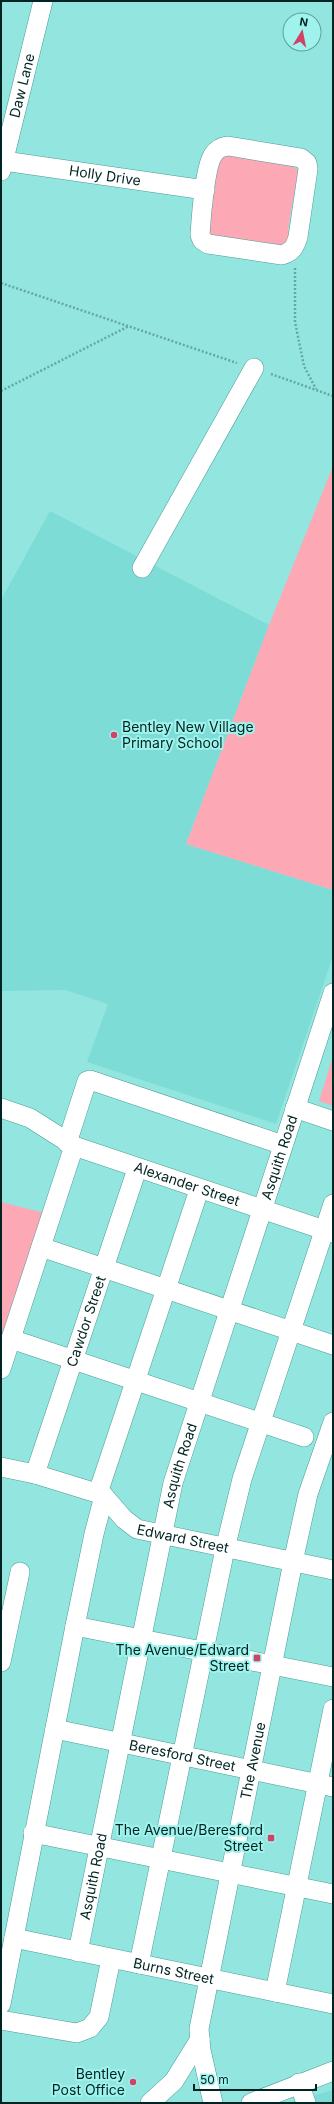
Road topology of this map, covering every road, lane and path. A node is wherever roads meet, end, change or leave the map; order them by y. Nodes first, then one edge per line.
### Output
1 (43, 1) edge
2 (3, 166) edge
3 (205, 190) junction
4 (289, 253) junction
5 (1, 283) edge
6 (130, 326) junction
7 (254, 368) junction
8 (316, 390) junction
9 (1, 391) edge
10 (333, 396) edge
11 (142, 568) dead end
12 (333, 993) edge
13 (1, 1108) edge
14 (295, 1108) junction
15 (333, 1120) edge
16 (68, 1144) junction
17 (283, 1145) junction
18 (137, 1169) junction
19 (199, 1190) junction
20 (333, 1204) edge
21 (262, 1211) junction
22 (329, 1232) edge
23 (40, 1248) junction
24 (104, 1268) junction
25 (166, 1288) junction
26 (230, 1311) junction
27 (291, 1331) junction
28 (11, 1339) junction
29 (333, 1346) edge
30 (73, 1360) junction
31 (1, 1369) edge
32 (135, 1380) junction
33 (200, 1402) junction
34 (333, 1422) edge
35 (261, 1423) junction
36 (304, 1437) dead end
37 (1, 1467) edge
38 (35, 1474) junction
39 (101, 1494) junction
40 (161, 1535) junction
41 (225, 1549) junction
42 (293, 1562) junction
43 (333, 1570) edge
44 (20, 1572) dead end
45 (75, 1626) junction
46 (141, 1639) junction
47 (204, 1651) junction
48 (1, 1662) edge
49 (273, 1667) junction
50 (333, 1677) edge
51 (333, 1709) edge
52 (55, 1729) junction
53 (120, 1743) junction
54 (184, 1756) junction
55 (252, 1770) junction
56 (326, 1785) edge
57 (33, 1833) junction
58 (99, 1847) junction
59 (162, 1860) junction
60 (231, 1873) junction
61 (297, 1887) junction
62 (333, 1894) edge
63 (14, 1938) junction
64 (78, 1952) junction
65 (111, 1959) junction
66 (140, 1964) junction
67 (210, 1979) junction
68 (275, 1992) junction
69 (1, 2004) edge
70 (333, 2004) edge
71 (1, 2020) edge
72 (200, 2039) junction
73 (333, 2070) edge
74 (299, 2083) junction
75 (150, 2103) edge
76 (213, 2103) edge
77 (251, 2103) edge
78 (306, 2103) edge

1 - 2 street, Daw Lane
2 - 3 street, Holly Drive
3 - 4 street
3 - 4 street
4 - 8 path
5 - 6 path
6 - 7 path
6 - 9 path
7 - 8 path
7 - 11 street
8 - 10 path
12 - 14 street, Asquith Road
13 - 16 street, Alexander Street
14 - 15 street
14 - 17 street, Asquith Road
16 - 17 street
16 - 18 street, Alexander Street
16 - 23 street
17 - 21 street, Asquith Road
18 - 19 street, Alexander Street
18 - 24 street, Cawdor Street
19 - 21 street, Alexander Street
19 - 25 street
20 - 22 street
21 - 22 street, Alexander Street
21 - 26 street, Asquith Road
22 - 27 street
23 - 24 street
23 - 28 street
24 - 25 street
24 - 30 street, Cawdor Street
25 - 26 street
25 - 32 street
26 - 27 street
26 - 33 street, Asquith Road
27 - 29 street
27 - 35 street
28 - 30 street
28 - 31 street
30 - 32 street
30 - 38 street, Cawdor Street
32 - 33 street
32 - 39 street
33 - 35 street
33 - 40 street, Asquith Road
34 - 42 street, The Avenue
35 - 36 street
35 - 41 street
37 - 38 street
38 - 39 street
39 - 40 street, Edward Street
39 - 45 street
40 - 41 street, Edward Street
40 - 46 street, Asquith Road
41 - 42 street, Edward Street
41 - 47 street
42 - 43 street, Edward Street
42 - 49 street, The Avenue
44 - 48 street
45 - 46 street
45 - 52 street
46 - 47 street
46 - 53 street, Asquith Road
47 - 49 street
47 - 54 street
49 - 50 street
49 - 55 street, The Avenue
51 - 56 street
52 - 53 street, Beresford Street
52 - 57 street
53 - 54 street, Beresford Street
53 - 58 street, Asquith Road
54 - 55 street, Beresford Street
54 - 59 street
55 - 56 street, Beresford Street
55 - 60 street, The Avenue
56 - 61 street
57 - 58 street
57 - 63 street
58 - 59 street
58 - 64 street, Asquith Road
59 - 60 street
59 - 66 street
60 - 61 street
60 - 67 street, The Avenue
61 - 62 street
61 - 68 street
63 - 64 street, Burns Street
63 - 69 street
64 - 65 street, Burns Street
65 - 66 street, Burns Street
65 - 71 street
66 - 67 street, Burns Street
67 - 68 street, Burns Street
67 - 72 street, The Avenue
68 - 70 street, Burns Street
72 - 75 street
72 - 76 street, The Avenue
73 - 74 street
74 - 77 street
74 - 78 street

